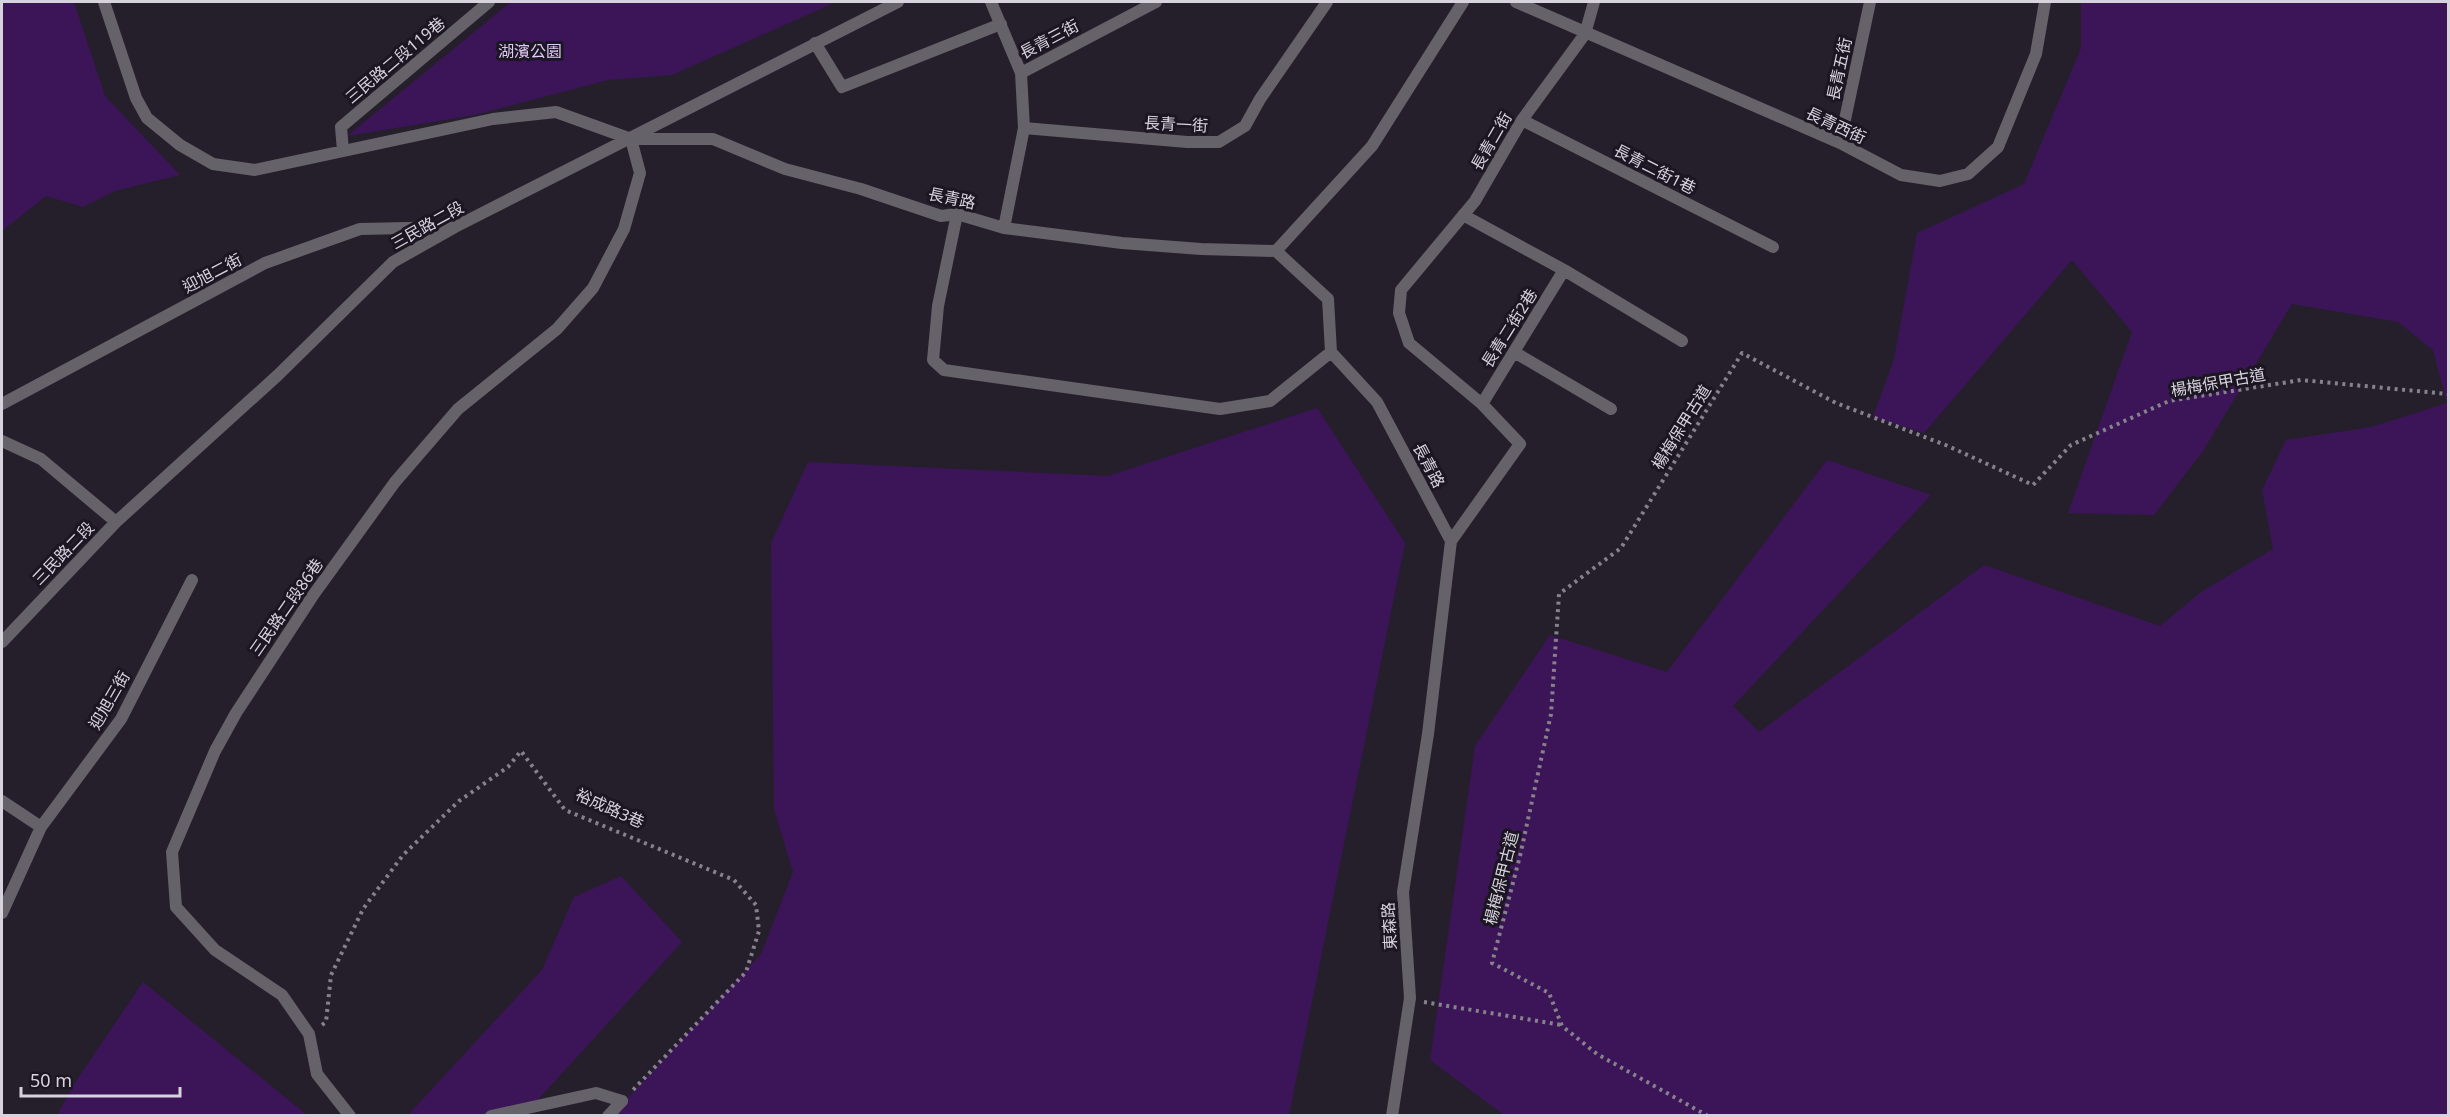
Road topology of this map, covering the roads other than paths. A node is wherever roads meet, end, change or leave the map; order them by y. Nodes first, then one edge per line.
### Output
1 (104, 2) edge
2 (489, 2) edge
3 (898, 2) edge
4 (991, 2) edge
5 (1156, 2) edge
6 (1327, 2) edge
7 (1463, 2) edge
8 (1516, 2) edge
9 (1594, 2) edge
10 (1870, 2) edge
11 (2046, 2) edge
12 (1001, 24) junction
13 (1585, 34) junction
14 (814, 43) junction
15 (1022, 73) junction
16 (1522, 120) junction
17 (1024, 128) junction
18 (631, 139) junction
19 (1840, 143) junction
20 (343, 151) junction
21 (957, 214) junction
22 (1463, 215) junction
23 (455, 227) junction
24 (1004, 228) junction
25 (1773, 247) dead end
26 (1276, 251) junction
27 (1564, 270) junction
28 (1682, 341) dead end
29 (1331, 352) junction
30 (1514, 352) junction
31 (2, 404) edge
32 (1482, 404) junction
33 (1611, 409) dead end
34 (2, 441) edge
35 (116, 522) junction
36 (1451, 541) junction
37 (192, 580) dead end
38 (2, 642) edge
39 (2, 801) edge
40 (41, 827) junction
41 (2, 914) edge
42 (350, 1116) edge
43 (491, 1116) edge
44 (608, 1116) edge
45 (1392, 1116) edge

1 - 20 street
2 - 20 street, 三民路二段119巷
3 - 14 street, 三民路二段
4 - 12 street
5 - 15 street, 長青三街
6 - 17 street, 長青一街
7 - 26 street
8 - 13 street, 長青西街
9 - 13 street, 長青二街
10 - 19 street, 長青五街
11 - 19 street, 長青西街
12 - 14 street
12 - 15 street
13 - 16 street, 長青二街
13 - 19 street, 長青西街
14 - 18 street, 三民路二段
15 - 17 street
16 - 22 street, 長青二街
16 - 25 street, 長青二街1巷
17 - 24 street
18 - 20 street
18 - 21 street, 長青路
18 - 23 street, 三民路二段
18 - 42 street, 三民路二段86巷
21 - 24 street, 長青路
21 - 29 street
22 - 27 street
22 - 32 street, 長青二街
23 - 31 street, 迎旭二街
23 - 35 street, 三民路二段
24 - 26 street, 長青路
26 - 29 street
27 - 28 street
27 - 30 street, 長青二街2巷
29 - 36 street, 長青路
30 - 32 street, 長青二街2巷
30 - 33 street
32 - 36 street
34 - 35 street
35 - 38 street, 三民路二段
36 - 45 street, 東森路
37 - 40 street, 迎旭三街
39 - 40 street
40 - 41 street, 迎旭三街
43 - 44 street

